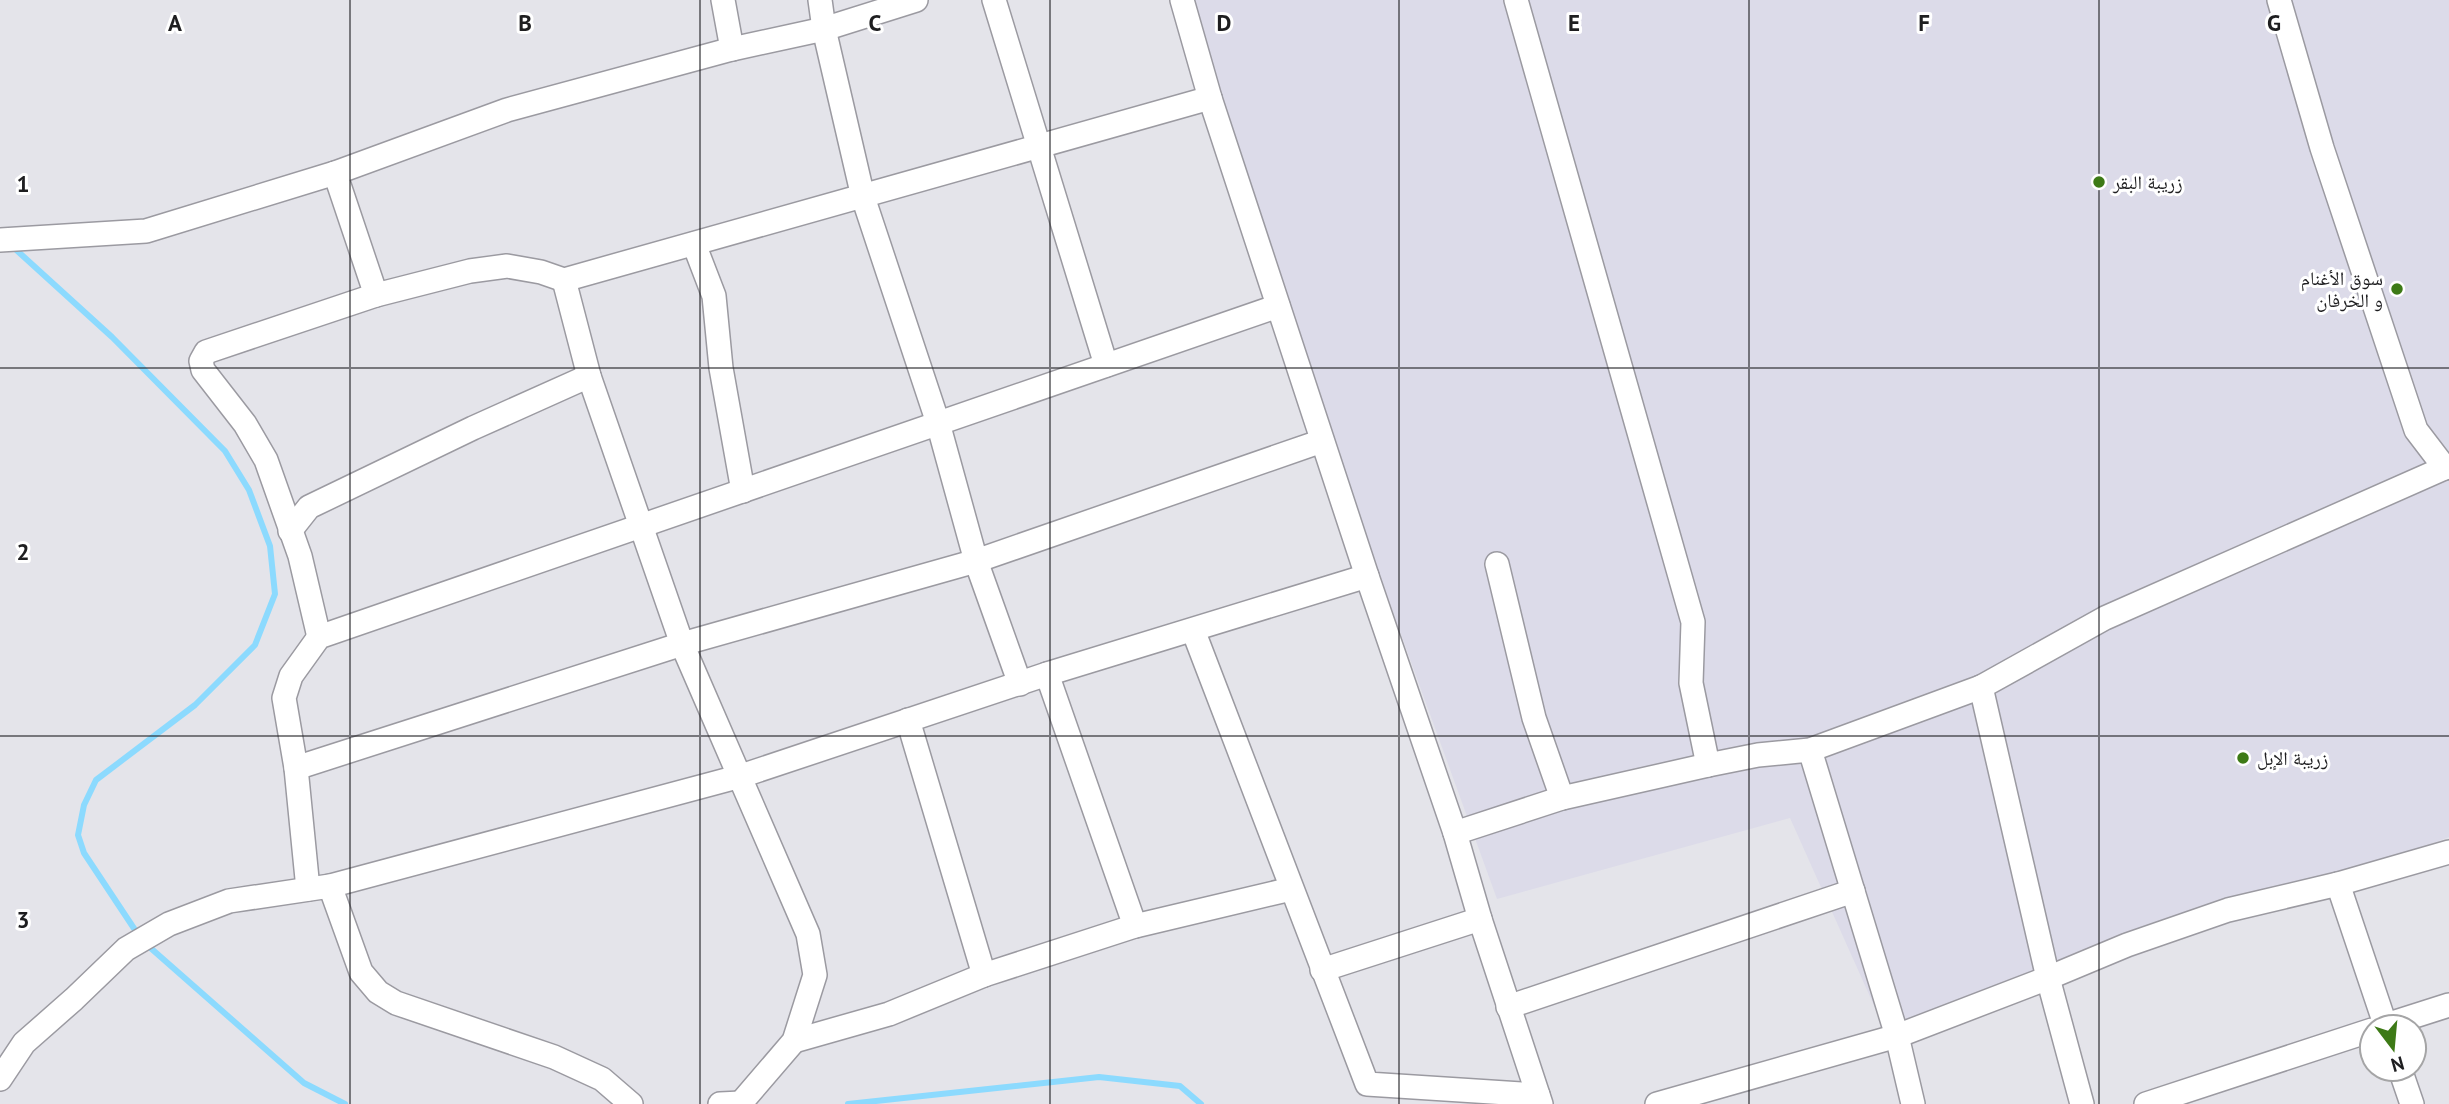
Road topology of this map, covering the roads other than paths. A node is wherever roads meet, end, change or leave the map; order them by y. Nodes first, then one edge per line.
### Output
1 (723, 0) edge
2 (820, 0) edge
3 (916, 0) edge
4 (994, 0) edge
5 (1182, 0) edge
6 (1516, 0) edge
7 (2279, 0) edge
8 (824, 29) junction
9 (732, 50) junction
10 (1209, 98) junction
11 (1040, 148) junction
12 (335, 173) junction
13 (863, 197) junction
14 (0, 240) edge
15 (694, 244) junction
16 (565, 280) junction
17 (376, 296) junction
18 (1278, 306) junction
19 (1106, 365) junction
20 (589, 376) junction
21 (938, 424) junction
22 (1322, 441) junction
23 (2447, 467) edge
24 (743, 491) junction
25 (641, 526) junction
26 (290, 531) junction
27 (976, 561) junction
28 (1497, 564) dead end
29 (1367, 576) junction
30 (1193, 630) junction
31 (319, 637) junction
32 (682, 644) junction
33 (1047, 674) junction
34 (1020, 684) junction
35 (1981, 687) junction
36 (908, 720) junction
37 (1810, 750) junction
38 (1708, 765) junction
39 (296, 768) junction
40 (741, 776) junction
41 (1562, 798) junction
42 (1455, 833) junction
43 (2449, 852) edge
44 (2338, 884) junction
45 (319, 887) junction
46 (1291, 888) junction
47 (1853, 891) junction
48 (1480, 919) junction
49 (1135, 926) junction
50 (1322, 970) junction
51 (984, 975) junction
52 (2048, 978) junction
53 (2449, 1005) edge
54 (1508, 1007) junction
55 (2377, 1013) edge
56 (2424, 1013) edge
57 (2358, 1035) edge
58 (1897, 1036) junction
59 (794, 1041) junction
60 (0, 1079) edge
61 (2405, 1083) edge
62 (1539, 1100) edge
63 (631, 1104) edge
64 (734, 1104) edge
65 (1657, 1104) edge
66 (1913, 1104) edge
67 (2082, 1104) edge
68 (2146, 1104) edge
69 (2412, 1104) edge

1 - 9 street
2 - 8 street
3 - 8 street
4 - 11 street
5 - 10 street
6 - 38 street
7 - 23 street
8 - 9 street
8 - 13 street
9 - 12 street
10 - 11 street
10 - 18 street
11 - 13 street
11 - 19 street
12 - 14 street
12 - 17 street
13 - 15 street
13 - 21 street
15 - 16 street
15 - 24 street
16 - 17 street
16 - 20 street
17 - 26 street
18 - 19 street
18 - 22 street
19 - 21 street
20 - 25 street
20 - 26 street
21 - 24 street
21 - 27 street
22 - 27 street
22 - 29 street
23 - 35 street
24 - 25 street
25 - 31 street
25 - 32 street
26 - 31 street
27 - 32 street
27 - 34 street
28 - 41 street
29 - 30 street
29 - 42 street
30 - 33 street
30 - 46 street
31 - 39 street
32 - 39 street
32 - 40 street
33 - 34 street
33 - 49 street
34 - 36 street
35 - 37 street
35 - 52 street
36 - 40 street
36 - 51 street
37 - 38 street
37 - 47 street
38 - 41 street
39 - 45 street
40 - 45 street
40 - 59 street
41 - 42 street
42 - 48 street
43 - 44 street
44 - 52 street
44 - 55 street
45 - 60 street
45 - 63 street
46 - 49 street
46 - 50 street
47 - 54 street
47 - 58 street
48 - 50 street
48 - 54 street
49 - 51 street
50 - 62 street
51 - 59 street
52 - 58 street
52 - 67 street
53 - 56 street
54 - 62 street
57 - 68 street
58 - 65 street
58 - 66 street
59 - 64 street
61 - 69 street

